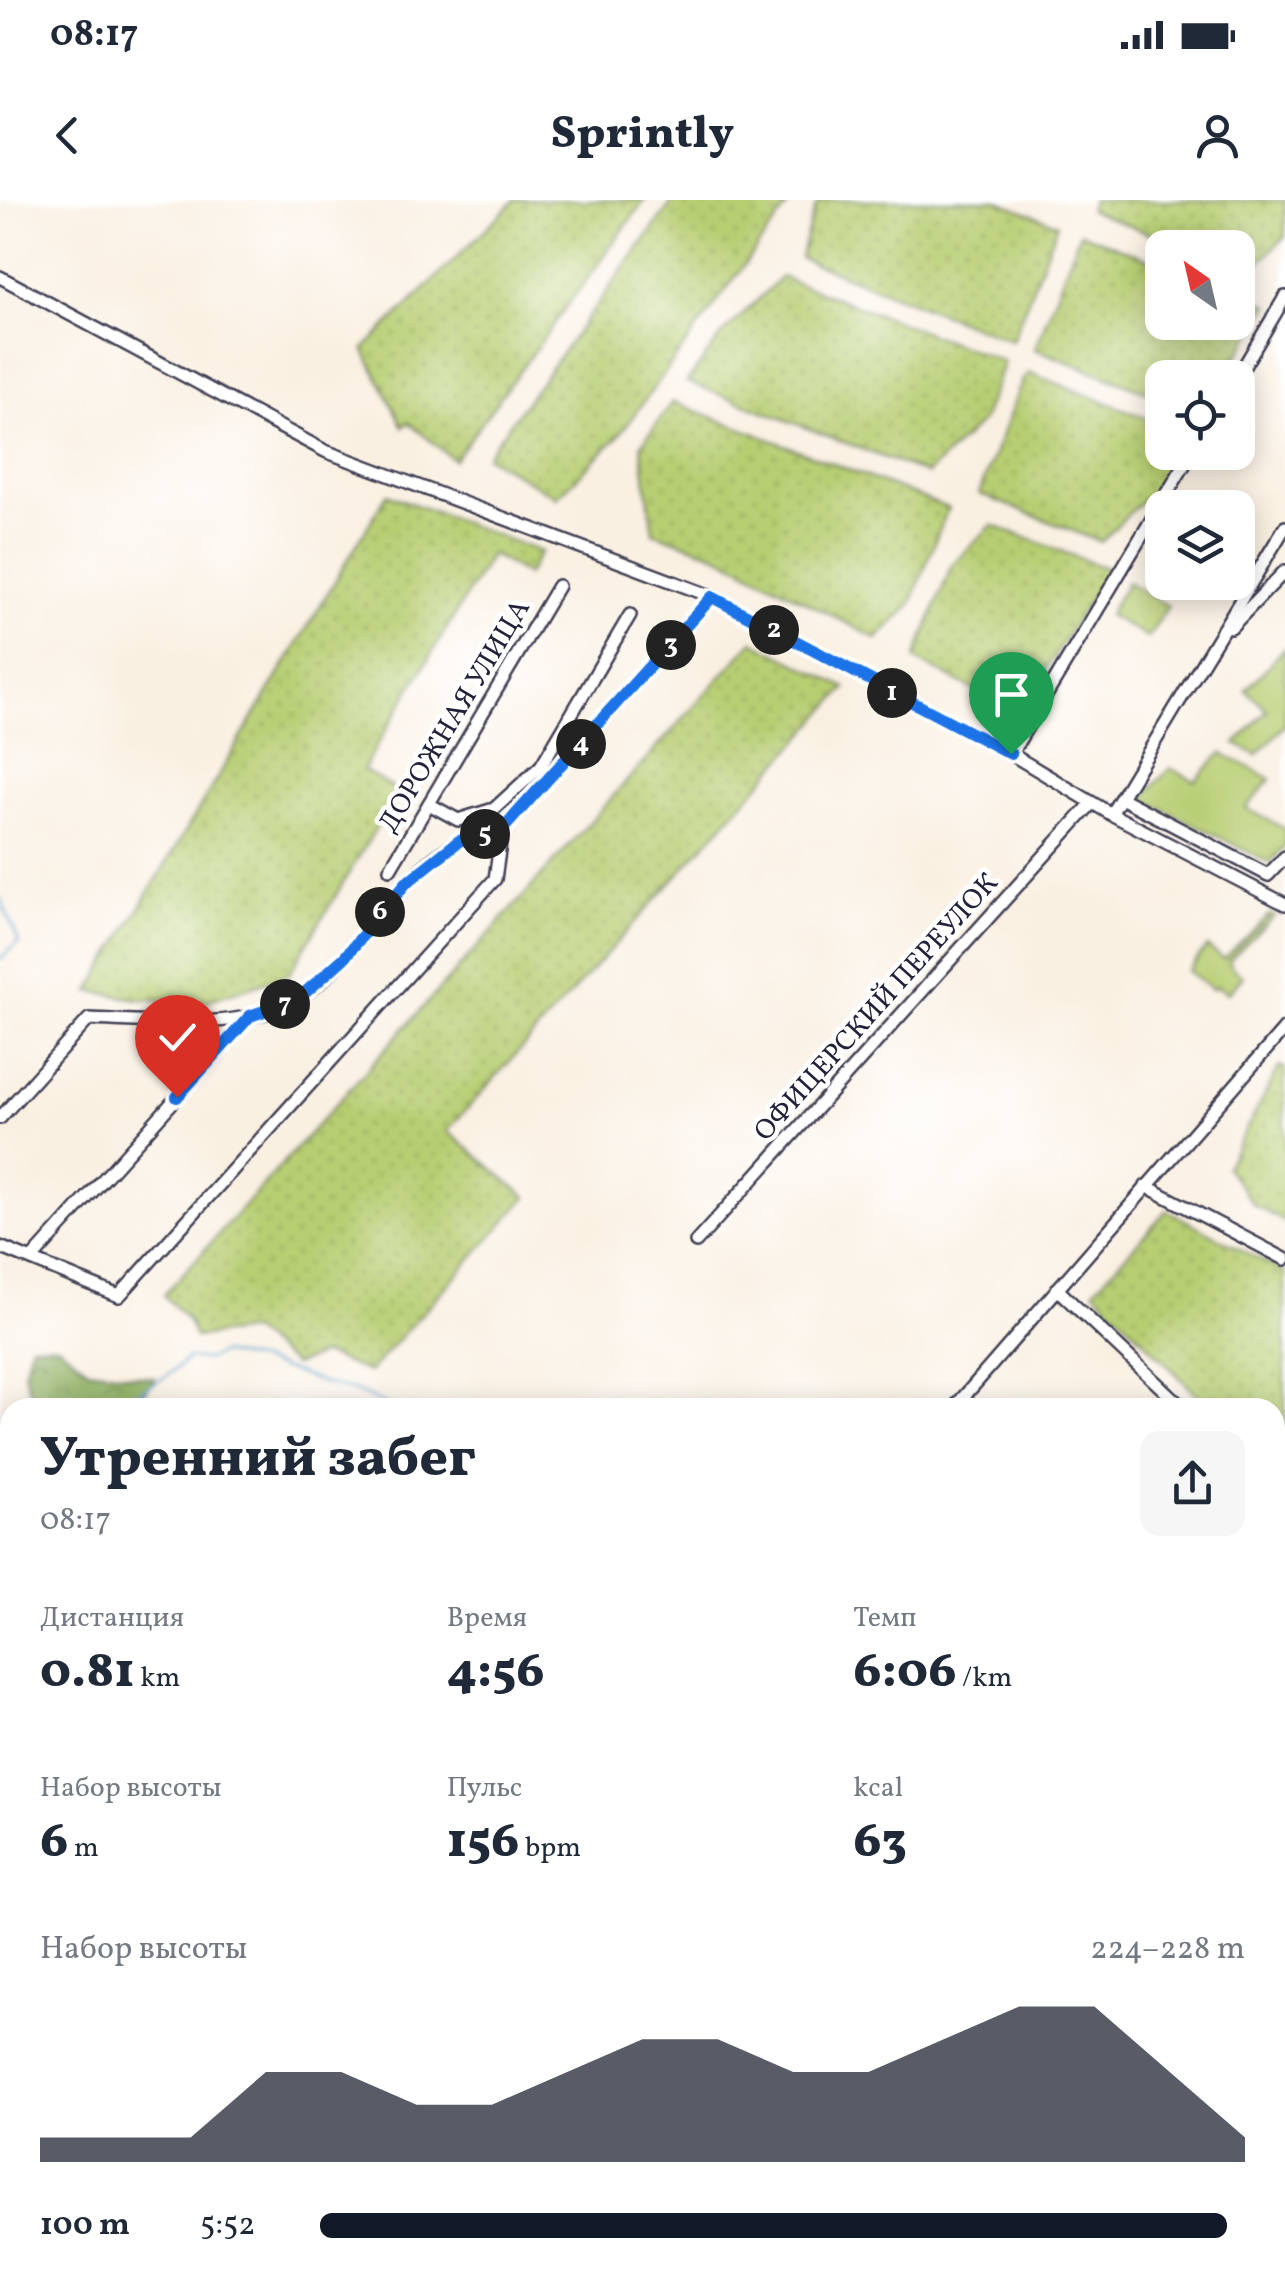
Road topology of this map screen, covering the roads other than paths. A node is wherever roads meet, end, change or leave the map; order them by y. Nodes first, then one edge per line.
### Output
1 (0, 277) edge
2 (1285, 297) edge
3 (1248, 360) edge
4 (1181, 470) edge
5 (1285, 527) edge
6 (1285, 571) edge
7 (558, 586) dead end
8 (712, 597) junction
9 (630, 615) dead end
10 (1214, 644) junction
11 (1011, 754) junction
12 (541, 766) junction
13 (552, 776) junction
14 (1121, 798) junction
15 (1092, 803) junction
16 (429, 804) junction
17 (1111, 814) junction
18 (502, 830) junction
19 (1285, 857) edge
20 (390, 870) dead end
21 (1285, 904) edge
22 (250, 1016) junction
23 (1285, 1028) edge
24 (0, 1118) edge
25 (1146, 1186) junction
26 (696, 1242) dead end
27 (0, 1246) edge
28 (32, 1259) dead end
29 (1285, 1259) edge
30 (1057, 1289) junction
31 (963, 1398) edge
32 (1172, 1398) edge

1 - 8 street
2 - 3 street
4 - 11 street
5 - 10 street
6 - 10 street
7 - 16 street, ДОРОЖНАЯ УЛИЦА
8 - 11 street
8 - 13 street
9 - 12 street
10 - 14 street
11 - 15 street
12 - 13 street
12 - 16 street
13 - 18 street
14 - 17 street
14 - 19 street
15 - 17 street
15 - 26 street, ОФИЦЕРСКИЙ ПЕРЕУЛОК
16 - 20 street, ДОРОЖНАЯ УЛИЦА
17 - 21 street
18 - 22 street
18 - 27 street
22 - 24 street
22 - 28 street
23 - 25 street
25 - 29 street
25 - 30 street
30 - 31 street
30 - 32 street

